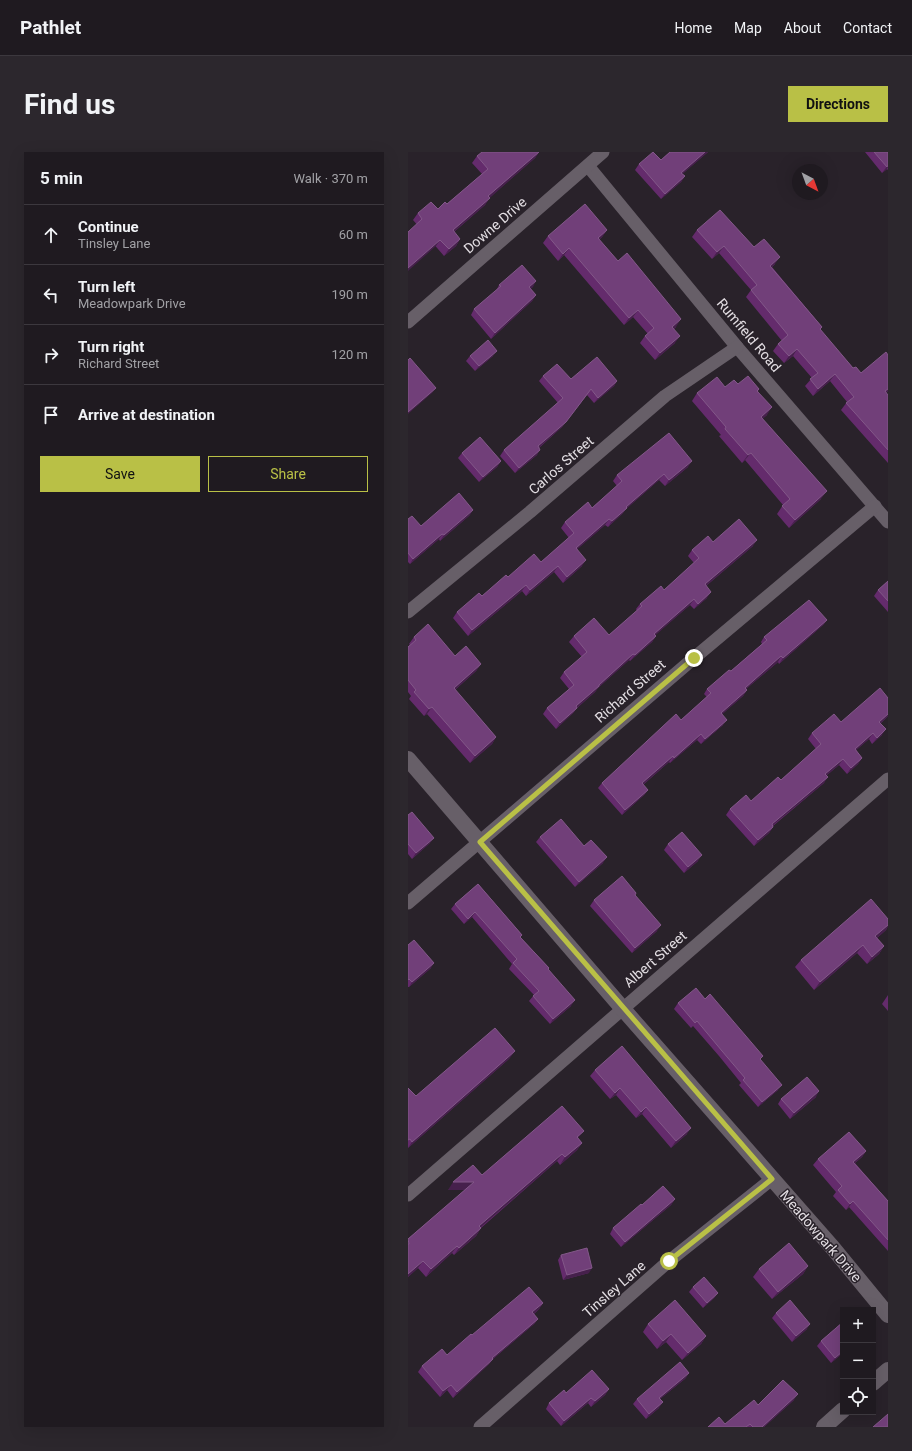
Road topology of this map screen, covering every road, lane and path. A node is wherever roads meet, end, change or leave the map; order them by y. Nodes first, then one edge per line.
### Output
1 (603, 152) edge
2 (588, 166) junction
3 (408, 322) edge
4 (737, 347) junction
5 (874, 506) junction
6 (888, 522) edge
7 (408, 612) edge
8 (408, 758) edge
9 (888, 779) edge
10 (480, 842) junction
11 (408, 903) edge
12 (623, 1008) junction
13 (772, 1179) junction
14 (408, 1195) edge
15 (888, 1315) edge
16 (888, 1370) edge
17 (876, 1380) edge
18 (840, 1413) edge
19 (480, 1427) edge
20 (824, 1427) edge

1 - 2 street, Downe Drive
2 - 3 street, Downe Drive
2 - 4 street, Rumfield Road
4 - 5 street, Rumfield Road
4 - 7 street, Carlos Street
5 - 6 street, Rumfield Road
5 - 10 street, Richard Street
8 - 10 street, Meadowpark Drive
9 - 12 street, Albert Street
10 - 11 street, Richard Street
10 - 12 street, Meadowpark Drive
12 - 13 street, Meadowpark Drive
12 - 14 street, Albert Street
13 - 15 street, Meadowpark Drive
13 - 19 street, Tinsley Lane
16 - 17 street
18 - 20 street

